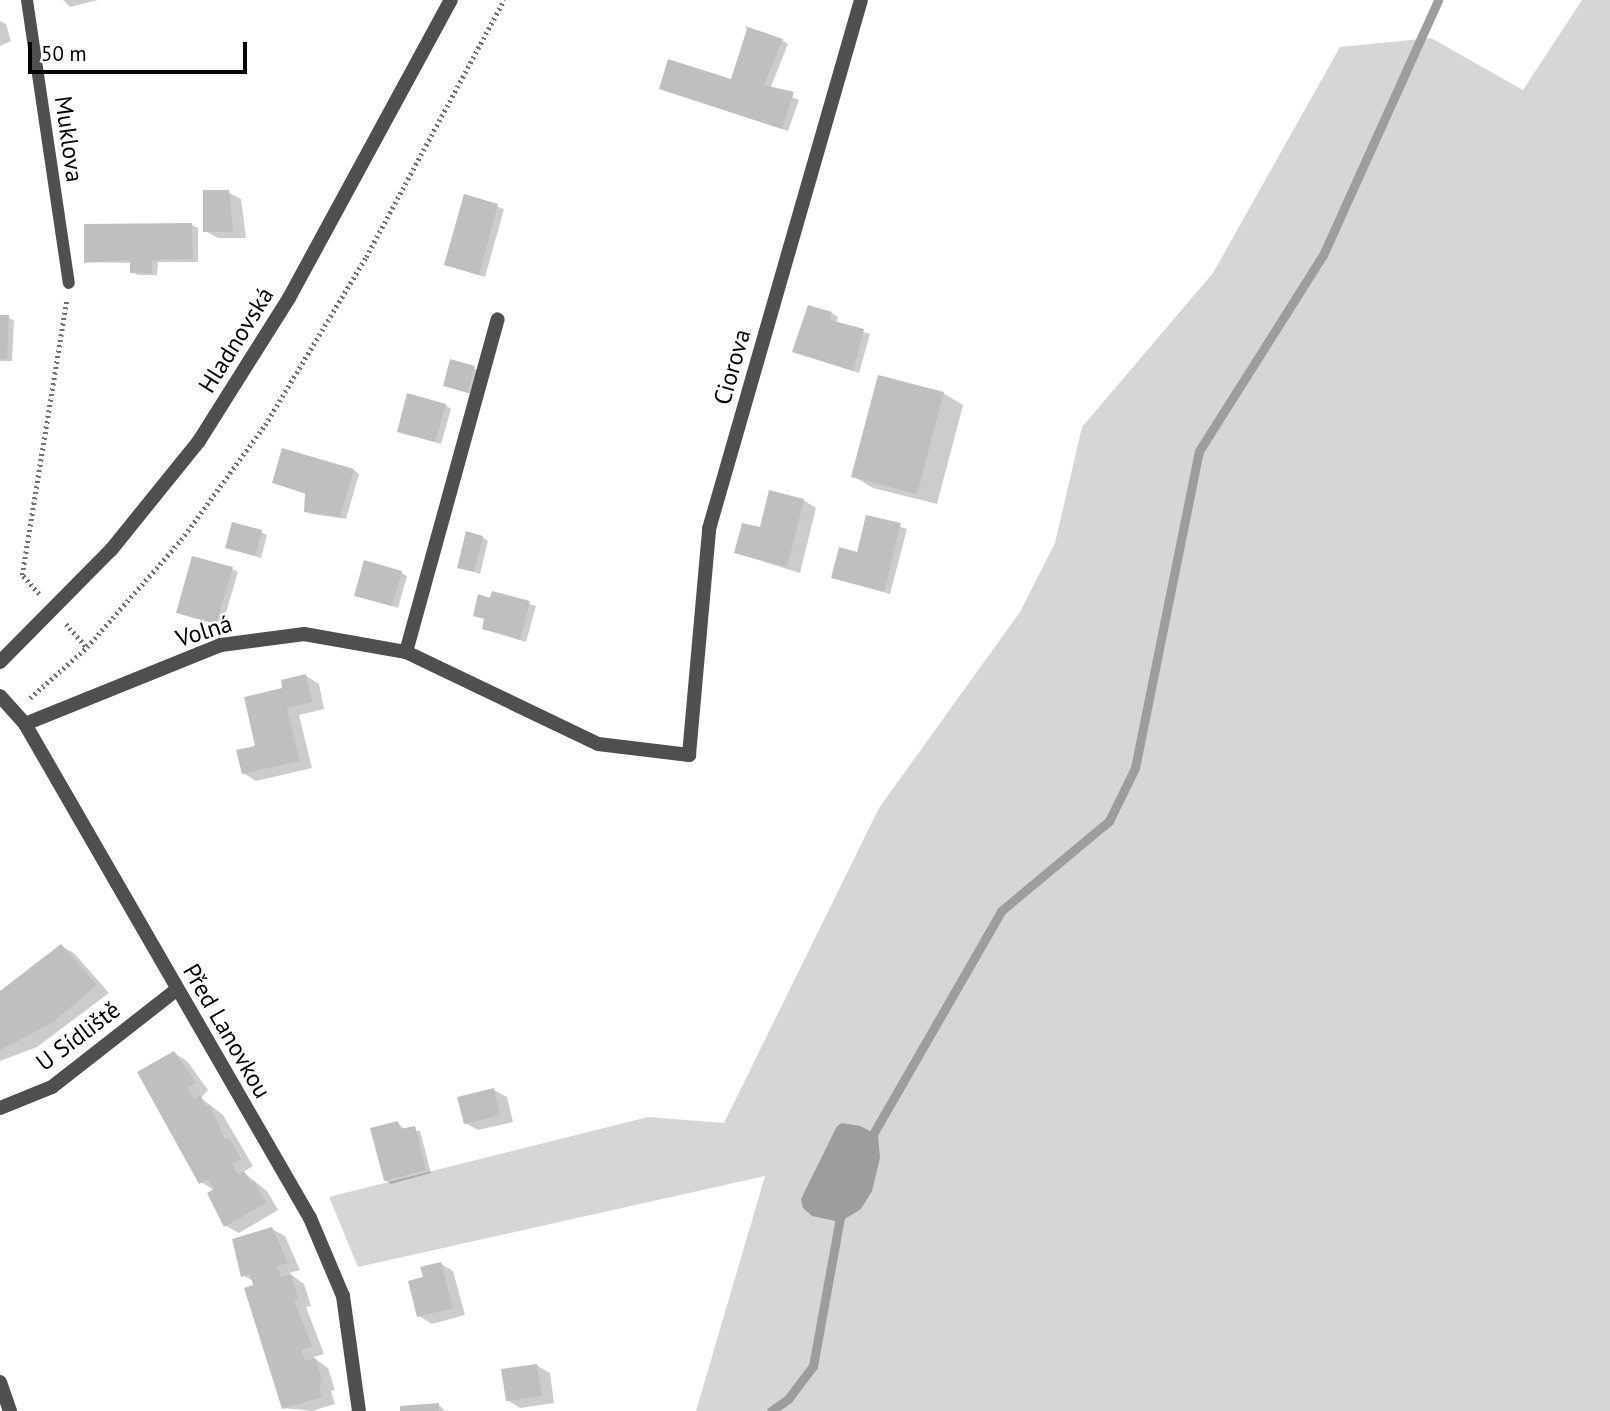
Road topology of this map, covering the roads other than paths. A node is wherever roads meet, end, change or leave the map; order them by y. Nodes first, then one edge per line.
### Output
1 (27, 0) edge
2 (451, 0) edge
3 (861, 0) edge
4 (69, 283) road end
5 (498, 320) dead end
6 (406, 652) junction
7 (0, 662) edge
8 (0, 696) edge
9 (25, 724) junction
10 (689, 755) joint
11 (176, 990) junction
12 (0, 1108) edge
13 (0, 1382) edge
14 (10, 1411) edge
15 (359, 1411) edge

1 - 4 lane, Muklova
2 - 7 street, Hladnovská
3 - 10 street, Ciorova
5 - 6 street
6 - 9 street, Volná
6 - 10 street, Volná
8 - 9 street, Před Lanovkou
9 - 11 street, Před Lanovkou
11 - 12 street, U Sídliště
11 - 15 street, Před Lanovkou
13 - 14 street

